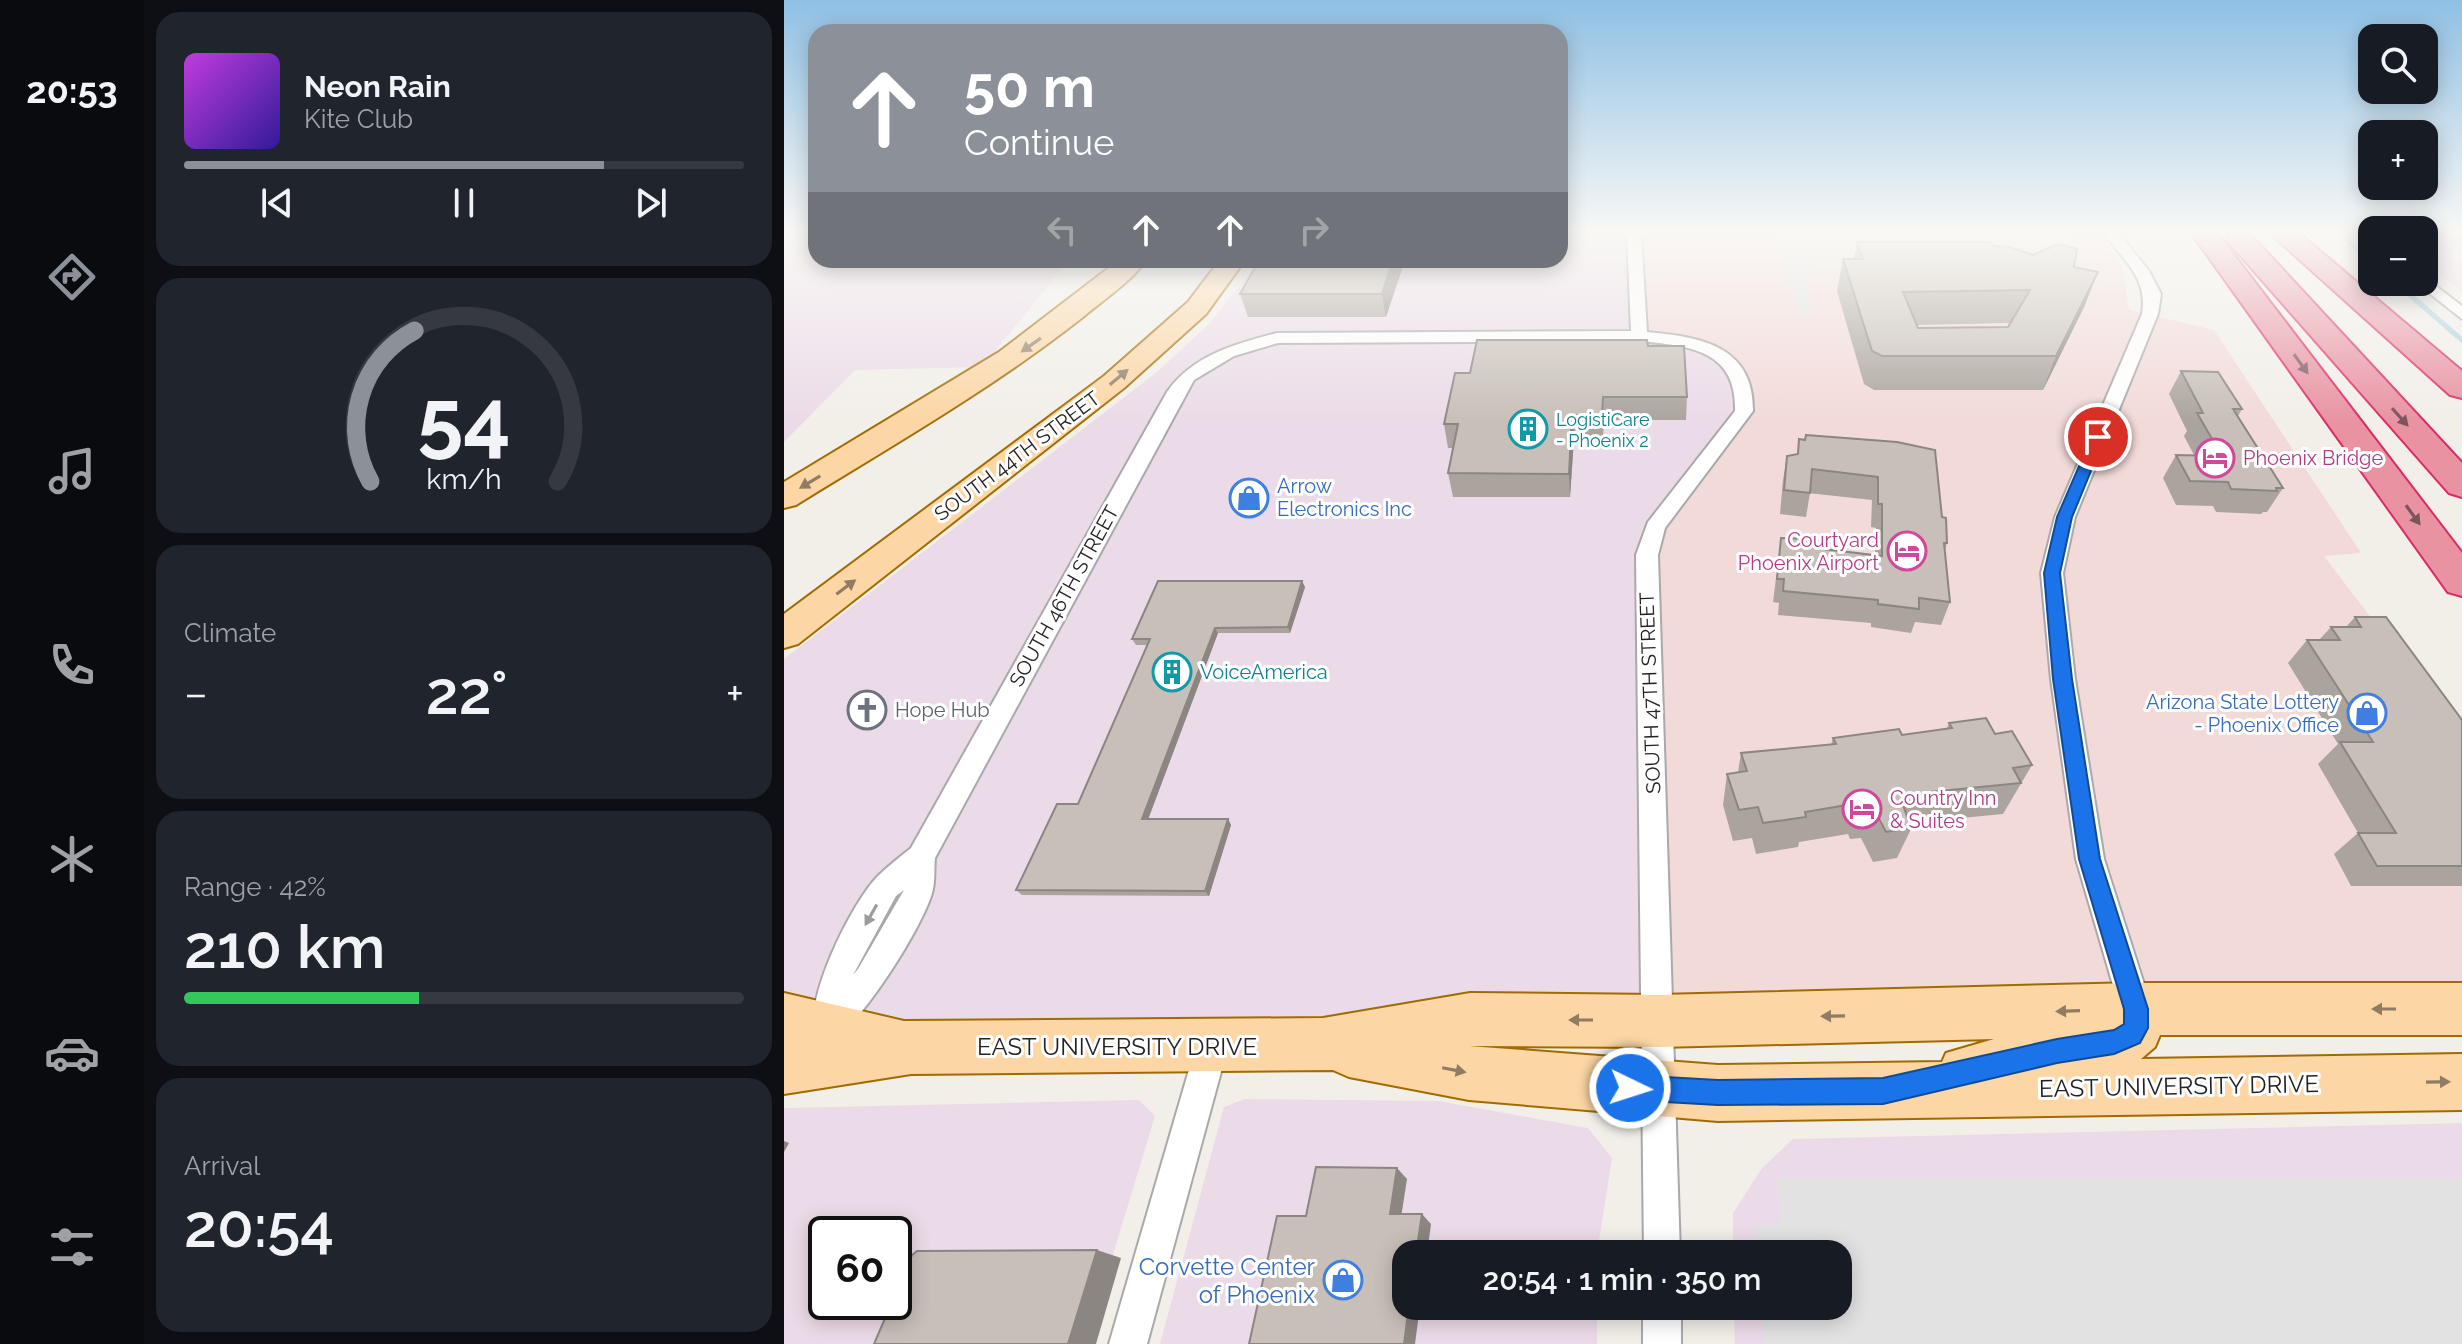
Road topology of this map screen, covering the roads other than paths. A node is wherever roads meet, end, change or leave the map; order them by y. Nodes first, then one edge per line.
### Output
1 (1095, 297) edge
2 (1205, 297) edge
3 (1637, 297) edge
4 (2153, 297) edge
5 (2251, 297) edge
6 (2292, 297) edge
7 (2319, 297) edge
8 (2356, 297) edge
9 (2441, 297) edge
10 (2462, 314) edge
11 (1639, 336) junction
12 (1705, 347) joint
13 (2462, 388) edge
14 (2462, 449) edge
15 (2462, 485) edge
16 (784, 497) edge
17 (2462, 582) edge
18 (784, 634) edge
19 (2136, 1009) junction
20 (2462, 1009) edge
21 (1659, 1021) junction
22 (801, 1044) edge
23 (1323, 1045) junction
24 (1212, 1046) junction
25 (2462, 1082) edge
26 (1660, 1090) junction
27 (1883, 1091) junction
28 (1662, 1240) edge
29 (1662, 1320) edge
30 (1128, 1344) edge
31 (1662, 1344) edge

1 -> 16 main road
18 -> 2 main road, SOUTH 44TH STREET
3 - 11 street
4 - 19 street
5 -> 17 highway
6 -> 15 highway
7 - 14 highway
8 - 13 highway
9 - 10 street
11 - 12 street, SOUTH 46TH STREET
11 - 22 street, SOUTH 46TH STREET
12 - 21 street, SOUTH 47TH STREET
20 -> 19 main road, EAST UNIVERSITY DRIVE
19 -> 21 main road, EAST UNIVERSITY DRIVE
19 - 27 main road
21 -> 23 main road, EAST UNIVERSITY DRIVE
21 - 26 street, SOUTH 47TH STREET
22 - 24 main road, EAST UNIVERSITY DRIVE
23 - 24 main road, EAST UNIVERSITY DRIVE
23 -> 26 main road, EAST UNIVERSITY DRIVE
24 - 30 street
27 -> 25 main road, EAST UNIVERSITY DRIVE
26 - 27 main road, EAST UNIVERSITY DRIVE
26 - 28 street, SOUTH 47TH STREET
29 - 31 street

